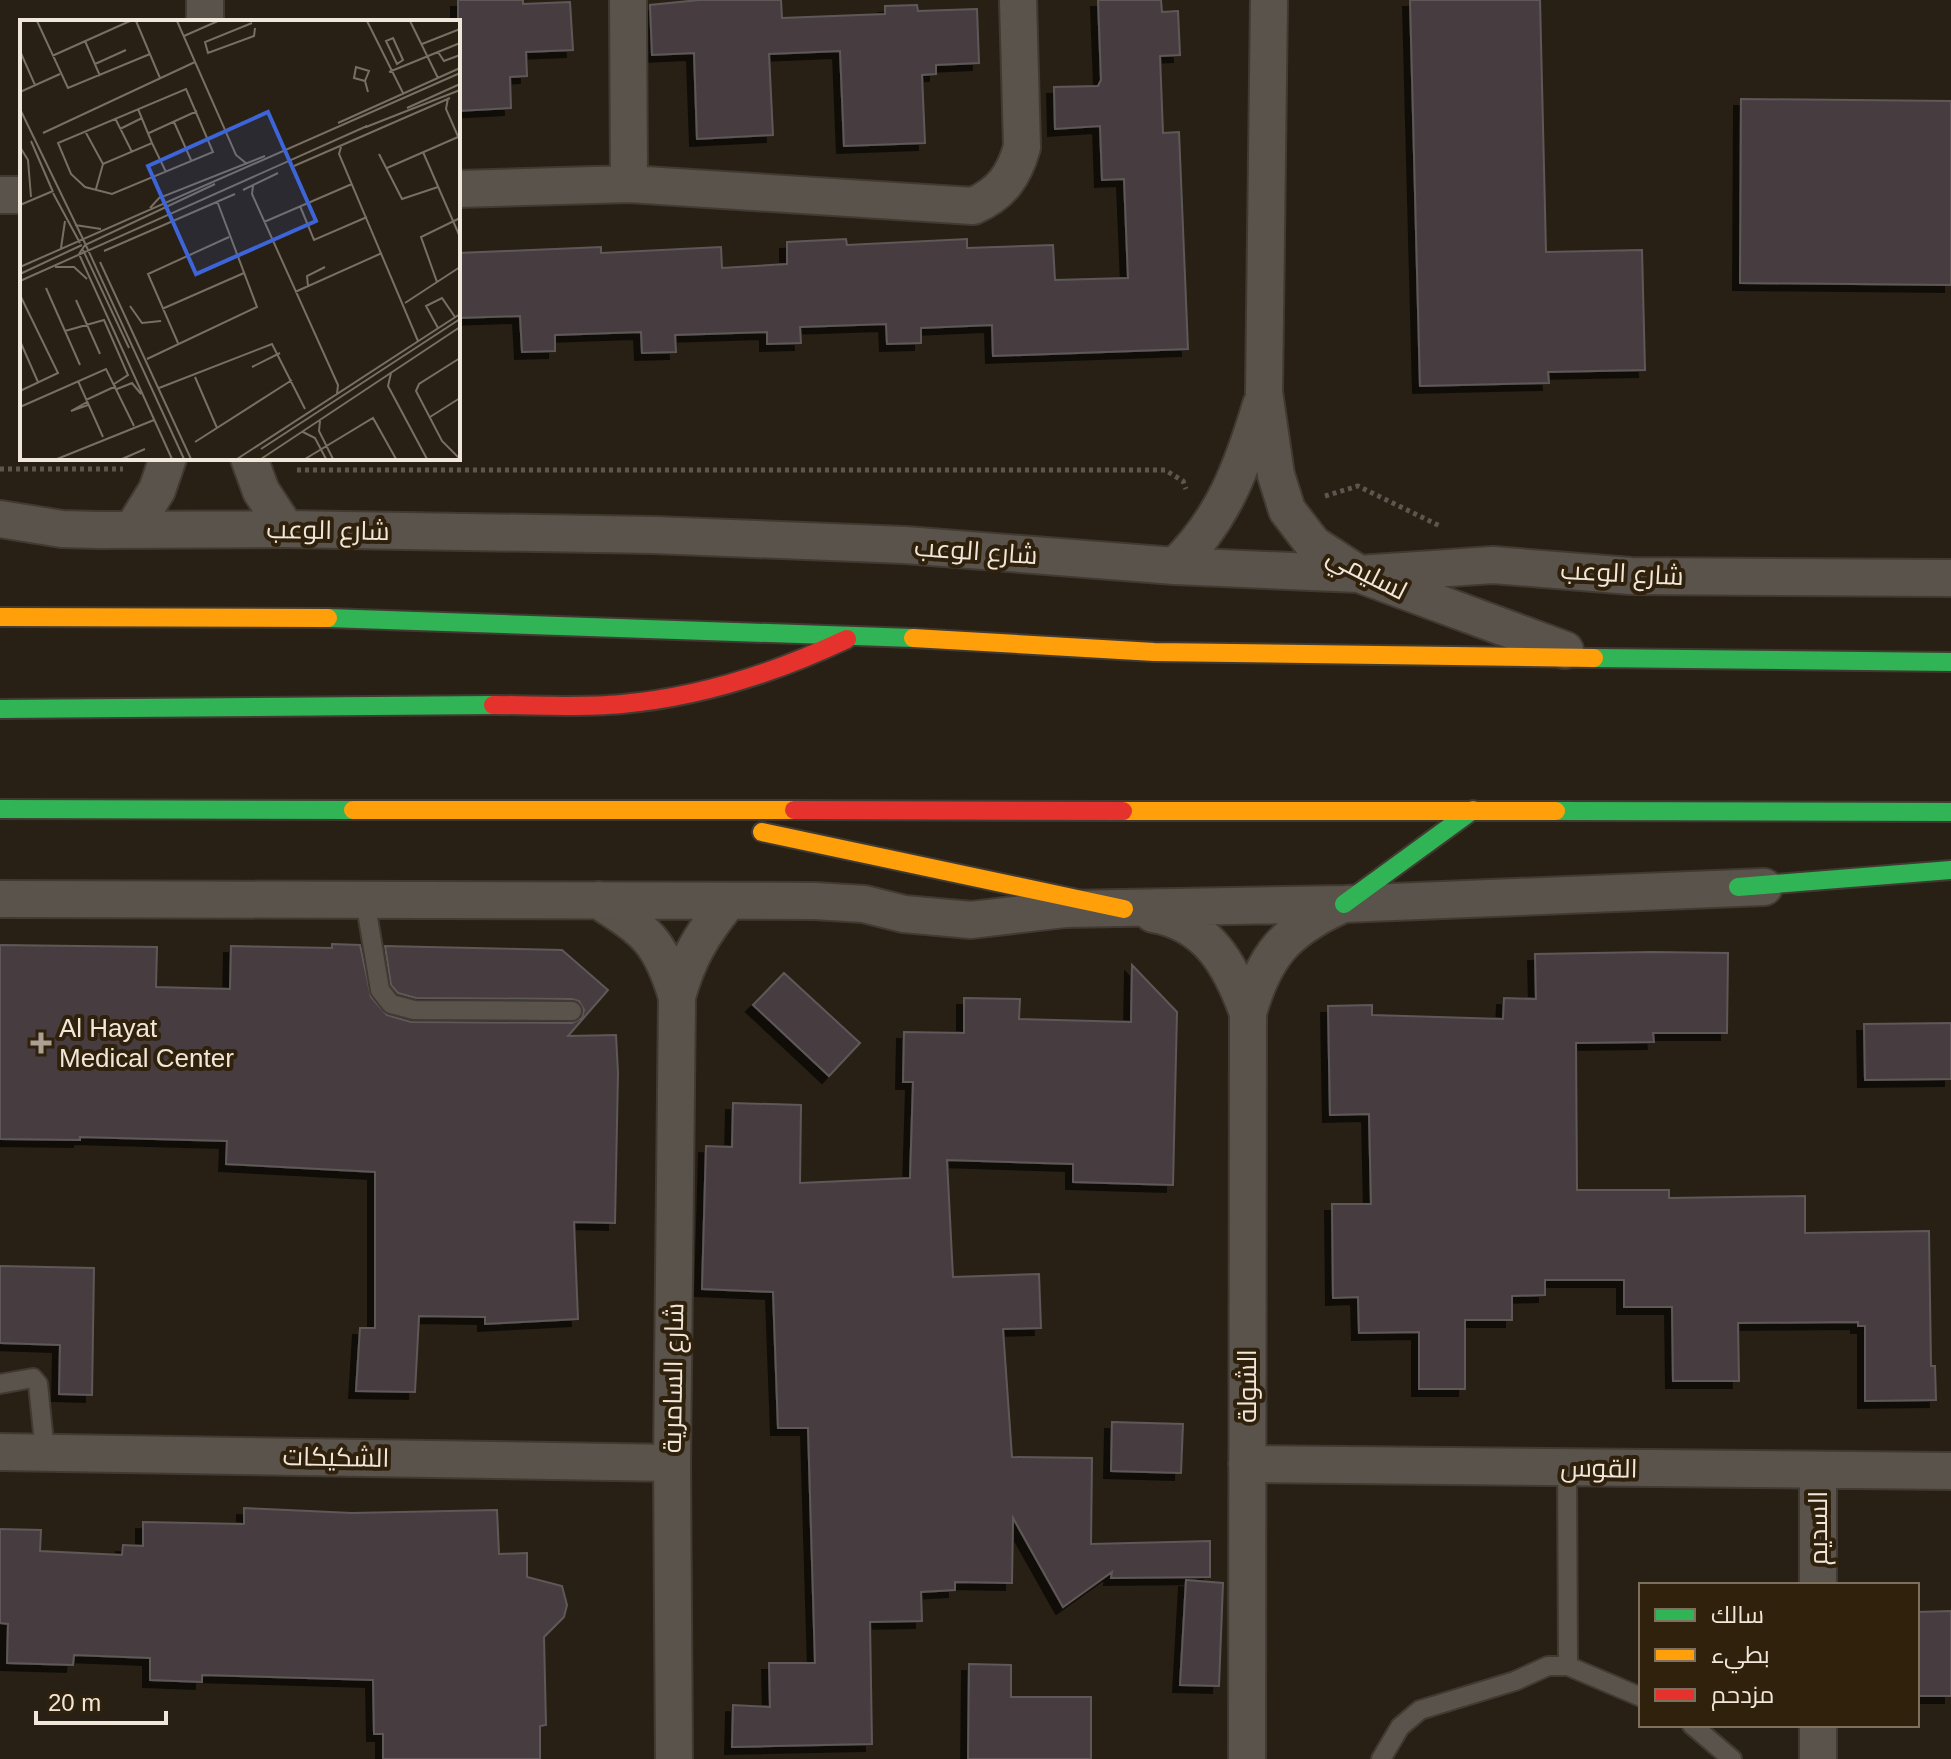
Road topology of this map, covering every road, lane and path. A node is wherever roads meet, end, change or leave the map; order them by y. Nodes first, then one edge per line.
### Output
1 (628, 0) edge
2 (1018, 0) edge
3 (1269, 0) edge
4 (629, 184) junction
5 (460, 189) edge
6 (1264, 392) junction
7 (166, 464) edge
8 (251, 464) edge
9 (0, 469) edge
10 (1224, 505) junction
11 (0, 519) edge
12 (134, 527) junction
13 (286, 529) junction
14 (1175, 566) junction
15 (1359, 574) junction
16 (1951, 578) edge
17 (0, 617) edge
18 (856, 635) junction
19 (1578, 655) junction
20 (1951, 662) edge
21 (0, 709) edge
22 (0, 809) edge
23 (1473, 810) junction
24 (1951, 812) edge
25 (669, 813) junction
26 (1951, 870) edge
27 (1738, 887) junction
28 (1951, 889) edge
29 (0, 899) edge
30 (365, 900) junction
31 (598, 900) junction
32 (727, 903) junction
33 (1344, 904) junction
34 (1124, 909) junction
35 (677, 997) junction
36 (572, 1011) dead end
37 (1248, 1013) junction
38 (0, 1384) edge
39 (0, 1452) edge
40 (45, 1452) junction
41 (672, 1463) junction
42 (1247, 1464) junction
43 (1567, 1468) junction
44 (1818, 1470) junction
45 (1951, 1471) edge
46 (1818, 1583) edge
47 (1568, 1666) junction
48 (1639, 1696) edge
49 (1694, 1727) edge
50 (1818, 1727) edge
51 (674, 1759) edge
52 (1247, 1759) edge
53 (1381, 1759) edge
54 (1732, 1759) edge
55 (1818, 1759) edge

1 - 4 street
2 - 4 street
3 - 6 street, لسليمي
4 - 5 street
6 - 10 street, لسليمي
6 - 15 street, لسليمي
7 - 9 path
7 - 12 street
8 - 10 path
8 - 13 street
10 - 14 street, لسليمي
11 - 12 street, شارع الوعب
12 - 13 street, شارع الوعب
13 - 14 street, شارع الوعب
14 - 15 street, شارع الوعب
15 - 16 street, شارع الوعب
15 - 19 street, لسليمي
17 - 18 main road
18 - 19 main road
18 - 21 main road
19 - 20 main road
22 - 25 main road
23 - 24 main road
23 - 25 main road
23 - 33 main road
25 - 34 main road
26 - 27 main road
27 - 28 street
27 - 33 street
29 - 30 street
30 - 31 street
30 - 36 lane
31 - 32 street
31 - 35 street, شارع السامرية
32 - 34 street
32 - 35 street, شارع السامرية
33 - 34 street
33 - 37 street, الشولة
34 - 37 street, الشولة
35 - 41 street, شارع السامرية
37 - 42 street, الشولة
38 - 40 lane
39 - 40 street, الشكيكات
40 - 41 street, الشكيكات
41 - 51 street, شارع السامرية
42 - 43 street, القوس
42 - 52 street, الشولة
43 - 44 street, القوس
43 - 47 lane
44 - 45 street, القوس
44 - 46 street, السديم
47 - 48 lane
47 - 53 lane
49 - 54 lane
50 - 55 street

